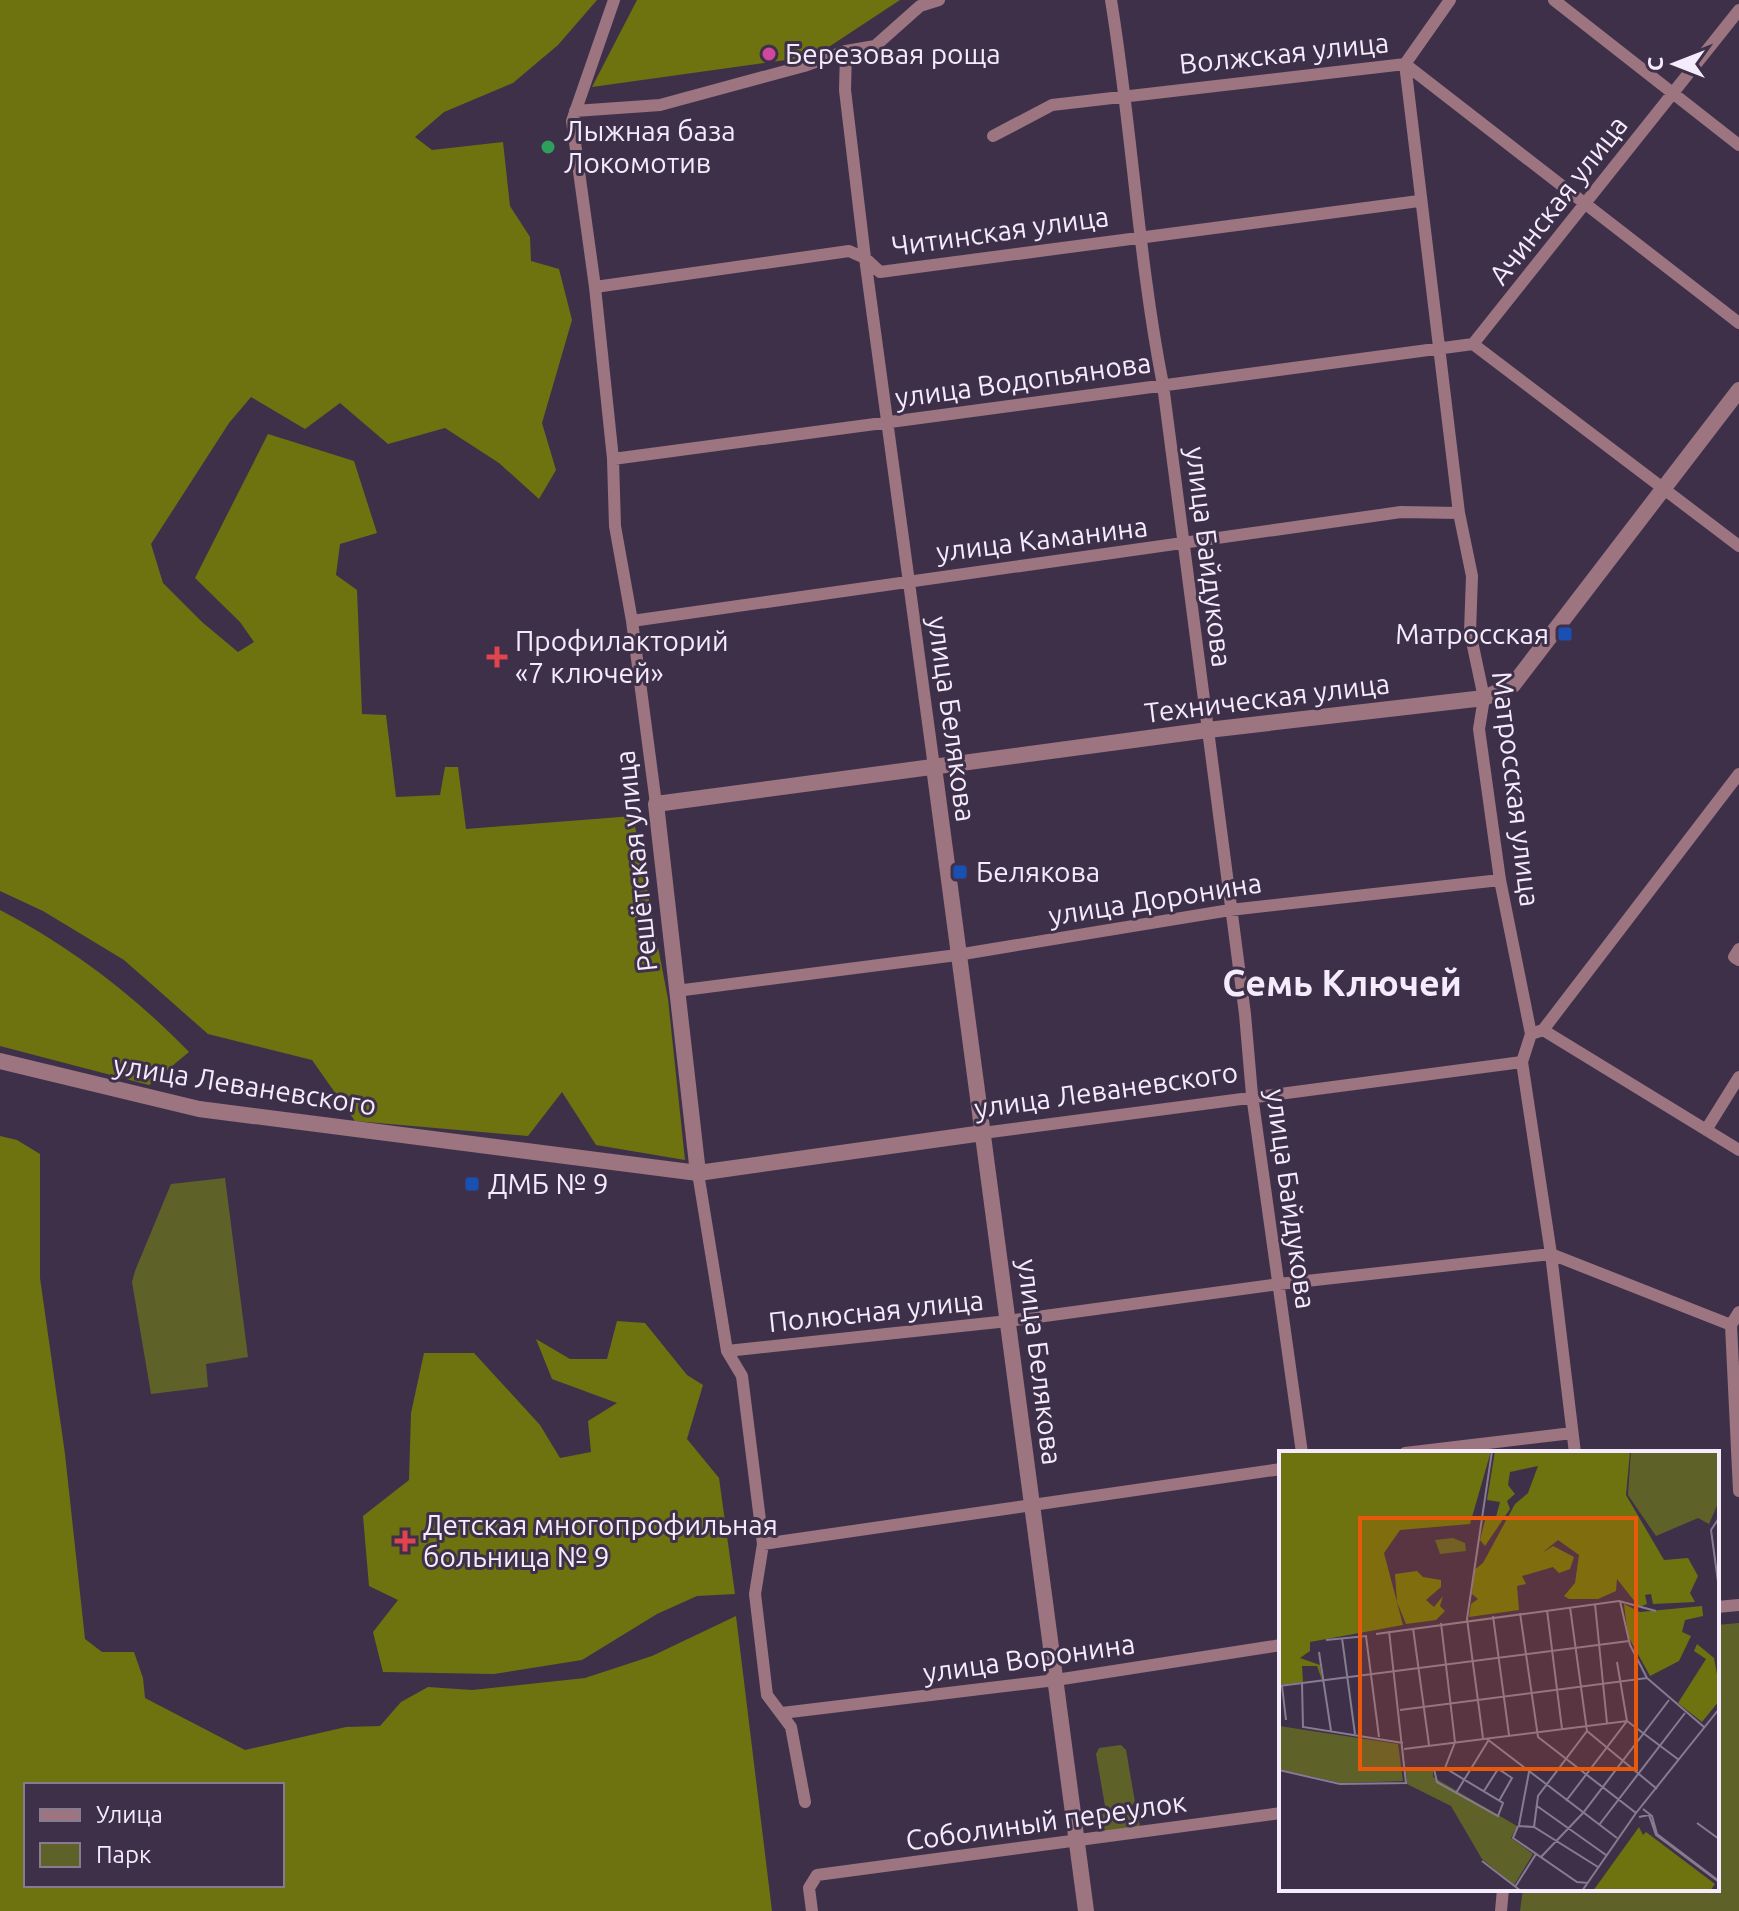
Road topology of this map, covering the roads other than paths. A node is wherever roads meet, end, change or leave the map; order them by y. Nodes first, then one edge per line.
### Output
1 (614, 0) edge
2 (939, 0) edge
3 (1111, 0) edge
4 (1450, 0) edge
5 (1554, 0) edge
6 (1739, 10) edge
7 (846, 51) junction
8 (1405, 64) junction
9 (1127, 94) junction
10 (1673, 94) junction
11 (575, 111) junction
12 (993, 136) dead end
13 (1739, 145) edge
14 (1419, 201) junction
15 (1582, 205) junction
16 (1142, 235) junction
17 (865, 258) junction
18 (595, 287) junction
19 (1739, 323) edge
20 (1473, 344) junction
21 (1439, 350) junction
22 (1163, 385) junction
23 (1739, 390) edge
24 (888, 422) junction
25 (613, 459) junction
26 (1663, 485) junction
27 (1459, 513) junction
28 (1185, 545) junction
29 (1739, 546) edge
30 (906, 581) junction
31 (632, 621) junction
32 (1484, 698) junction
33 (1208, 730) junction
34 (934, 767) junction
35 (1739, 774) edge
36 (656, 804) junction
37 (1500, 880) junction
38 (1230, 910) junction
39 (1739, 949) edge
40 (957, 955) junction
41 (1739, 960) edge
42 (676, 991) junction
43 (1537, 1032) junction
44 (0, 1061) edge
45 (1522, 1062) junction
46 (1739, 1077) edge
47 (1252, 1095) junction
48 (1706, 1130) junction
49 (983, 1133) junction
50 (1739, 1150) edge
51 (698, 1173) junction
52 (1551, 1254) junction
53 (1279, 1284) junction
54 (1739, 1312) edge
55 (1008, 1321) junction
56 (1731, 1325) junction
57 (727, 1351) junction
58 (1736, 1399) edge
59 (1572, 1433) junction
60 (1302, 1451) edge
61 (1422, 1451) edge
62 (1575, 1451) edge
63 (1279, 1469) edge
64 (1739, 1491) edge
65 (1032, 1505) junction
66 (763, 1544) junction
67 (1739, 1605) edge
68 (1719, 1607) edge
69 (1279, 1645) edge
70 (1056, 1680) junction
71 (782, 1713) junction
72 (805, 1802) dead end
73 (1279, 1813) edge
74 (1077, 1841) junction
75 (1503, 1891) edge
76 (812, 1911) edge
77 (1086, 1911) edge
78 (1501, 1911) edge

1 - 11 street, Решётская улица
2 - 7 street
3 - 9 street, улица Байдукова
4 - 8 street
5 - 10 street
6 - 10 street, Ачинская улица
7 - 11 street
7 - 17 street, улица Белякова
8 - 9 street, Волжская улица
8 - 14 street, Матросская улица
8 - 15 street, Волжская улица
9 - 12 street, Волжская улица
9 - 16 street, улица Байдукова
10 - 13 street
10 - 15 street, Ачинская улица
11 - 18 street, Решётская улица
14 - 16 street, Читинская улица
14 - 21 street, Матросская улица
15 - 19 street, Волжская улица
15 - 20 street, Ачинская улица
16 - 17 street, Читинская улица
16 - 22 street, улица Байдукова
17 - 18 street, Читинская улица
17 - 24 street, улица Белякова
18 - 25 street, Решётская улица
20 - 21 street, улица Водопьянова
20 - 26 street
21 - 22 street, улица Водопьянова
21 - 27 street, Матросская улица
22 - 24 street, улица Водопьянова
22 - 28 street, улица Байдукова
23 - 26 street, Техническая улица
24 - 25 street, улица Водопьянова
24 - 30 street, улица Белякова
25 - 31 street, Решётская улица
26 - 29 street
26 - 32 street, Техническая улица
27 - 28 street, улица Каманина
27 - 32 street, Матросская улица
28 - 30 street, улица Каманина
28 - 33 street, улица Байдукова
30 - 31 street, улица Каманина
30 - 34 street, улица Белякова
31 - 36 street, Решётская улица
32 - 33 street, Техническая улица
32 - 37 street, Матросская улица
33 - 34 street, Техническая улица
33 - 38 street, улица Байдукова
34 - 36 street, Техническая улица
34 - 40 street, улица Белякова
35 - 43 street
36 - 42 street, Решётская улица
37 - 38 street, улица Доронина
37 - 43 street, Матросская улица
38 - 40 street, улица Доронина
38 - 47 street, улица Байдукова
39 - 41 street
40 - 42 street, улица Доронина
40 - 49 street, улица Белякова
42 - 51 street, Решётская улица
43 - 45 street, Матросская улица
43 - 48 street
44 - 51 street, улица Леваневского
45 - 47 street, улица Леваневского
45 - 52 street, Матросская улица
46 - 48 street
47 - 49 street, улица Леваневского
47 - 53 street, улица Байдукова
48 - 50 street
49 - 51 street, улица Леваневского
49 - 55 street, улица Белякова
51 - 57 street, Решётская улица
52 - 53 street, Полюсная улица
52 - 56 street, Полюсная улица
52 - 59 street, Матросская улица
53 - 55 street, Полюсная улица
53 - 60 street, улица Байдукова
54 - 56 street
55 - 57 street, Полюсная улица
55 - 65 street, улица Белякова
56 - 58 street
57 - 66 street, Решётская улица
58 - 64 street
59 - 61 street
59 - 62 street, Матросская улица
63 - 65 street
65 - 66 street
65 - 70 street, улица Белякова
66 - 71 street, Решётская улица
67 - 68 street
69 - 70 street, улица Воронина
70 - 71 street, улица Воронина
70 - 74 street, улица Белякова
71 - 72 street, Решётская улица
73 - 74 street, Соболиный переулок
74 - 76 street, Соболиный переулок
74 - 77 street, улица Белякова
75 - 78 street

